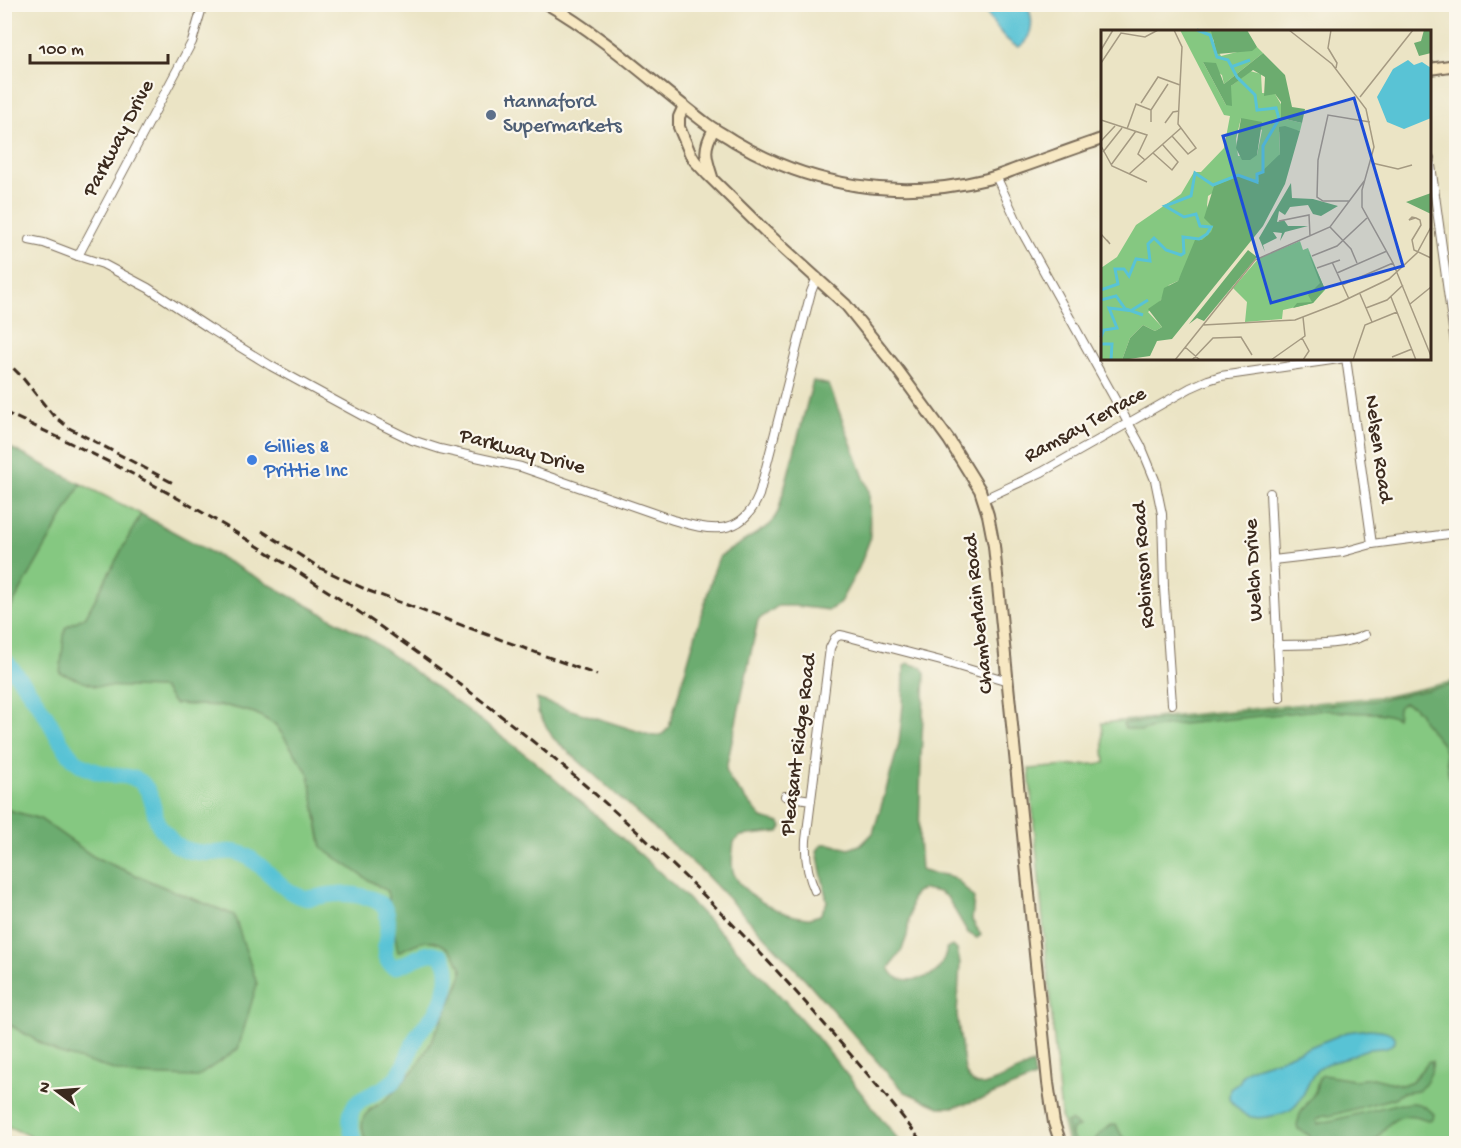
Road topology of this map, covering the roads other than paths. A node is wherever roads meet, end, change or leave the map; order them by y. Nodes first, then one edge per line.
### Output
1 (204, 4) edge
2 (547, 4) edge
3 (564, 9) edge
4 (1456, 65) edge
5 (1431, 69) edge
6 (684, 106) junction
7 (714, 129) junction
8 (1101, 139) edge
9 (1431, 165) edge
10 (996, 176) junction
11 (713, 180) junction
12 (29, 240) dead end
13 (78, 256) junction
14 (817, 277) junction
15 (1456, 351) edge
16 (1333, 360) edge
17 (1346, 360) edge
18 (1128, 422) junction
19 (1270, 493) dead end
20 (984, 500) junction
21 (1456, 533) edge
22 (1372, 544) junction
23 (1273, 560) junction
24 (1365, 635) dead end
25 (1277, 645) junction
26 (1008, 681) junction
27 (1280, 698) dead end
28 (1172, 704) dead end
29 (785, 796) dead end
30 (811, 800) junction
31 (815, 891) dead end
32 (1061, 1143) edge

1 - 13 street, Parkway Drive
2 - 3 street
3 - 6 street
4 - 5 street
6 - 7 street
6 - 11 street, Chamberlain Road
7 - 10 street
7 - 11 street
8 - 10 street
9 - 15 street
10 - 18 street, Robinson Road
11 - 14 street, Chamberlain Road
12 - 13 street, Parkway Drive
13 - 14 street, Parkway Drive
14 - 20 street, Chamberlain Road
16 - 18 street, Ramsay Terrace
17 - 22 street, Nelsen Road
18 - 20 street, Ramsay Terrace
18 - 28 street, Robinson Road
19 - 23 street, Welch Drive
20 - 26 street, Chamberlain Road
21 - 22 street
22 - 23 street
23 - 25 street, Welch Drive
24 - 25 street, Welch Drive
25 - 27 street, Welch Drive
26 - 30 street, Pleasant Ridge Road
26 - 32 street, Chamberlain Road
29 - 30 street
30 - 31 street, Pleasant Ridge Road

